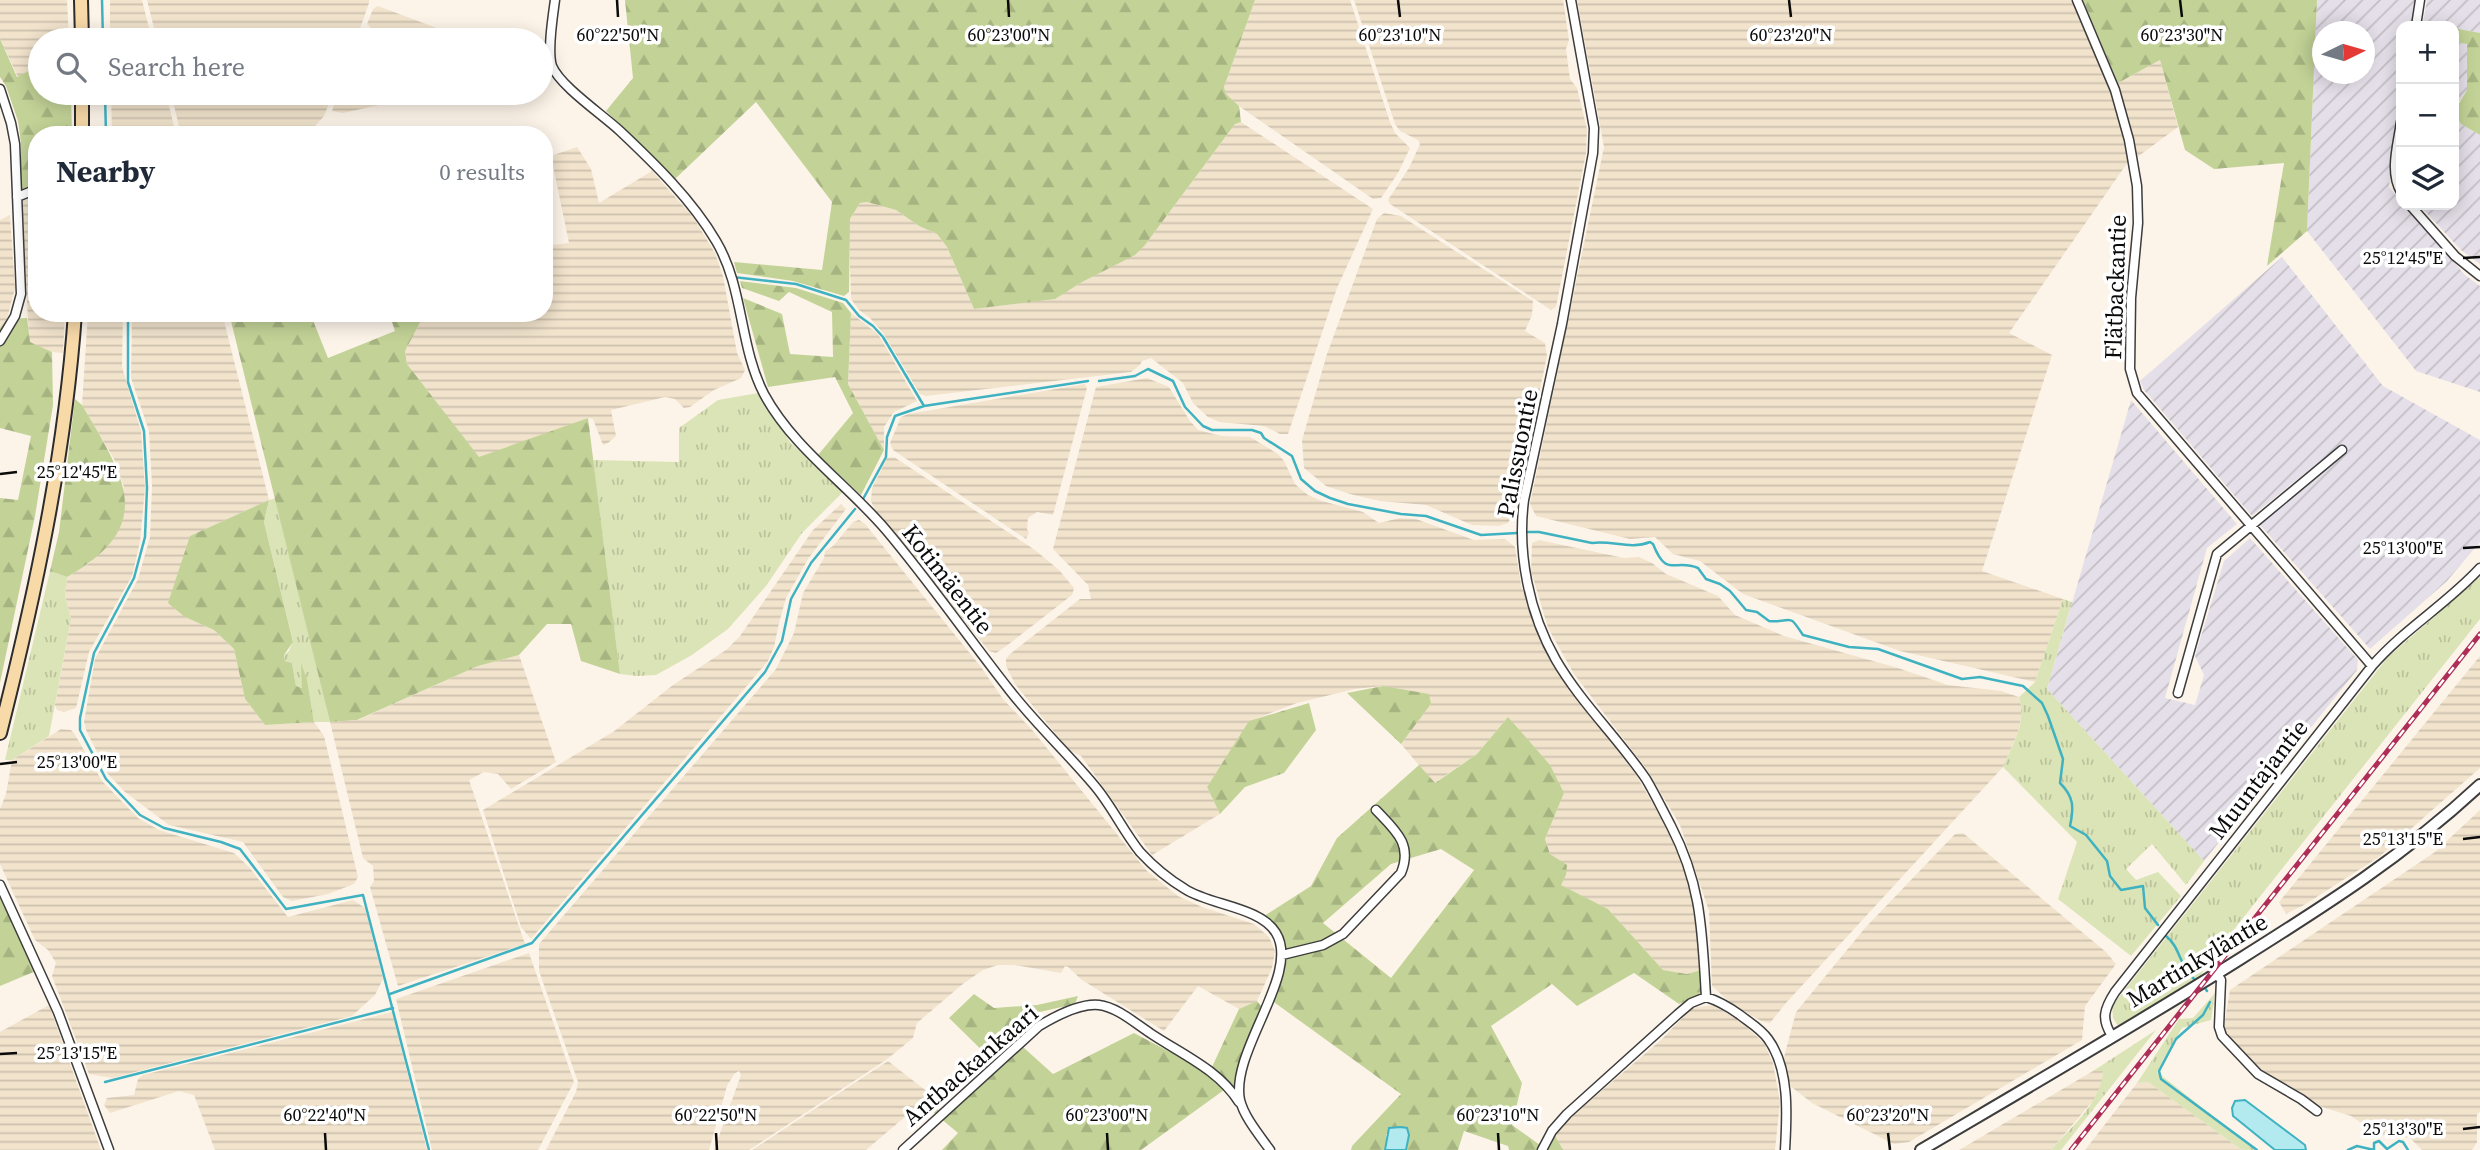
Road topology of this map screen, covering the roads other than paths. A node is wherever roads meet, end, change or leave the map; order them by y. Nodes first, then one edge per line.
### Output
1 (81, 0) edge
2 (555, 0) edge
3 (1571, 0) edge
4 (2077, 0) edge
5 (2420, 0) edge
6 (2417, 21) edge
7 (82, 28) edge
8 (553, 28) edge
9 (553, 68) edge
10 (0, 89) edge
11 (82, 105) edge
12 (82, 126) edge
13 (28, 193) edge
14 (17, 197) junction
15 (2414, 210) edge
16 (2480, 276) edge
17 (74, 322) edge
18 (0, 341) edge
19 (2342, 450) dead end
20 (2250, 525) junction
21 (2480, 568) edge
22 (2372, 666) junction
23 (2178, 693) dead end
24 (0, 733) edge
25 (2480, 785) edge
26 (1376, 810) dead end
27 (0, 885) edge
28 (1282, 955) junction
29 (2217, 974) junction
30 (1706, 997) junction
31 (2112, 1037) junction
32 (1241, 1104) junction
33 (2317, 1111) dead end
34 (109, 1150) edge
35 (903, 1150) edge
36 (1270, 1150) edge
37 (1542, 1150) edge
38 (1785, 1150) edge
39 (1921, 1150) edge

1 - 7 main road
2 - 8 street, Kotimäentie
3 - 30 street, Palissuontie
4 - 20 street, Flätbackantie
5 - 6 street
9 - 28 street, Kotimäentie
10 - 14 street
11 - 12 main road
13 - 14 street
14 - 18 street
15 - 16 street
17 - 24 main road
19 - 20 street
20 - 22 street, Flätbackantie
20 - 23 street
21 - 22 street, Muuntajantie
22 - 31 street, Muuntajantie
25 - 29 street, Martinkyläntie
26 - 28 street
27 - 34 street
28 - 32 street
29 - 31 street, Martinkyläntie
29 - 33 street
30 - 37 street
30 - 38 street
31 - 39 street, Martinkyläntie
32 - 35 street, Antbackankaari
32 - 36 street

